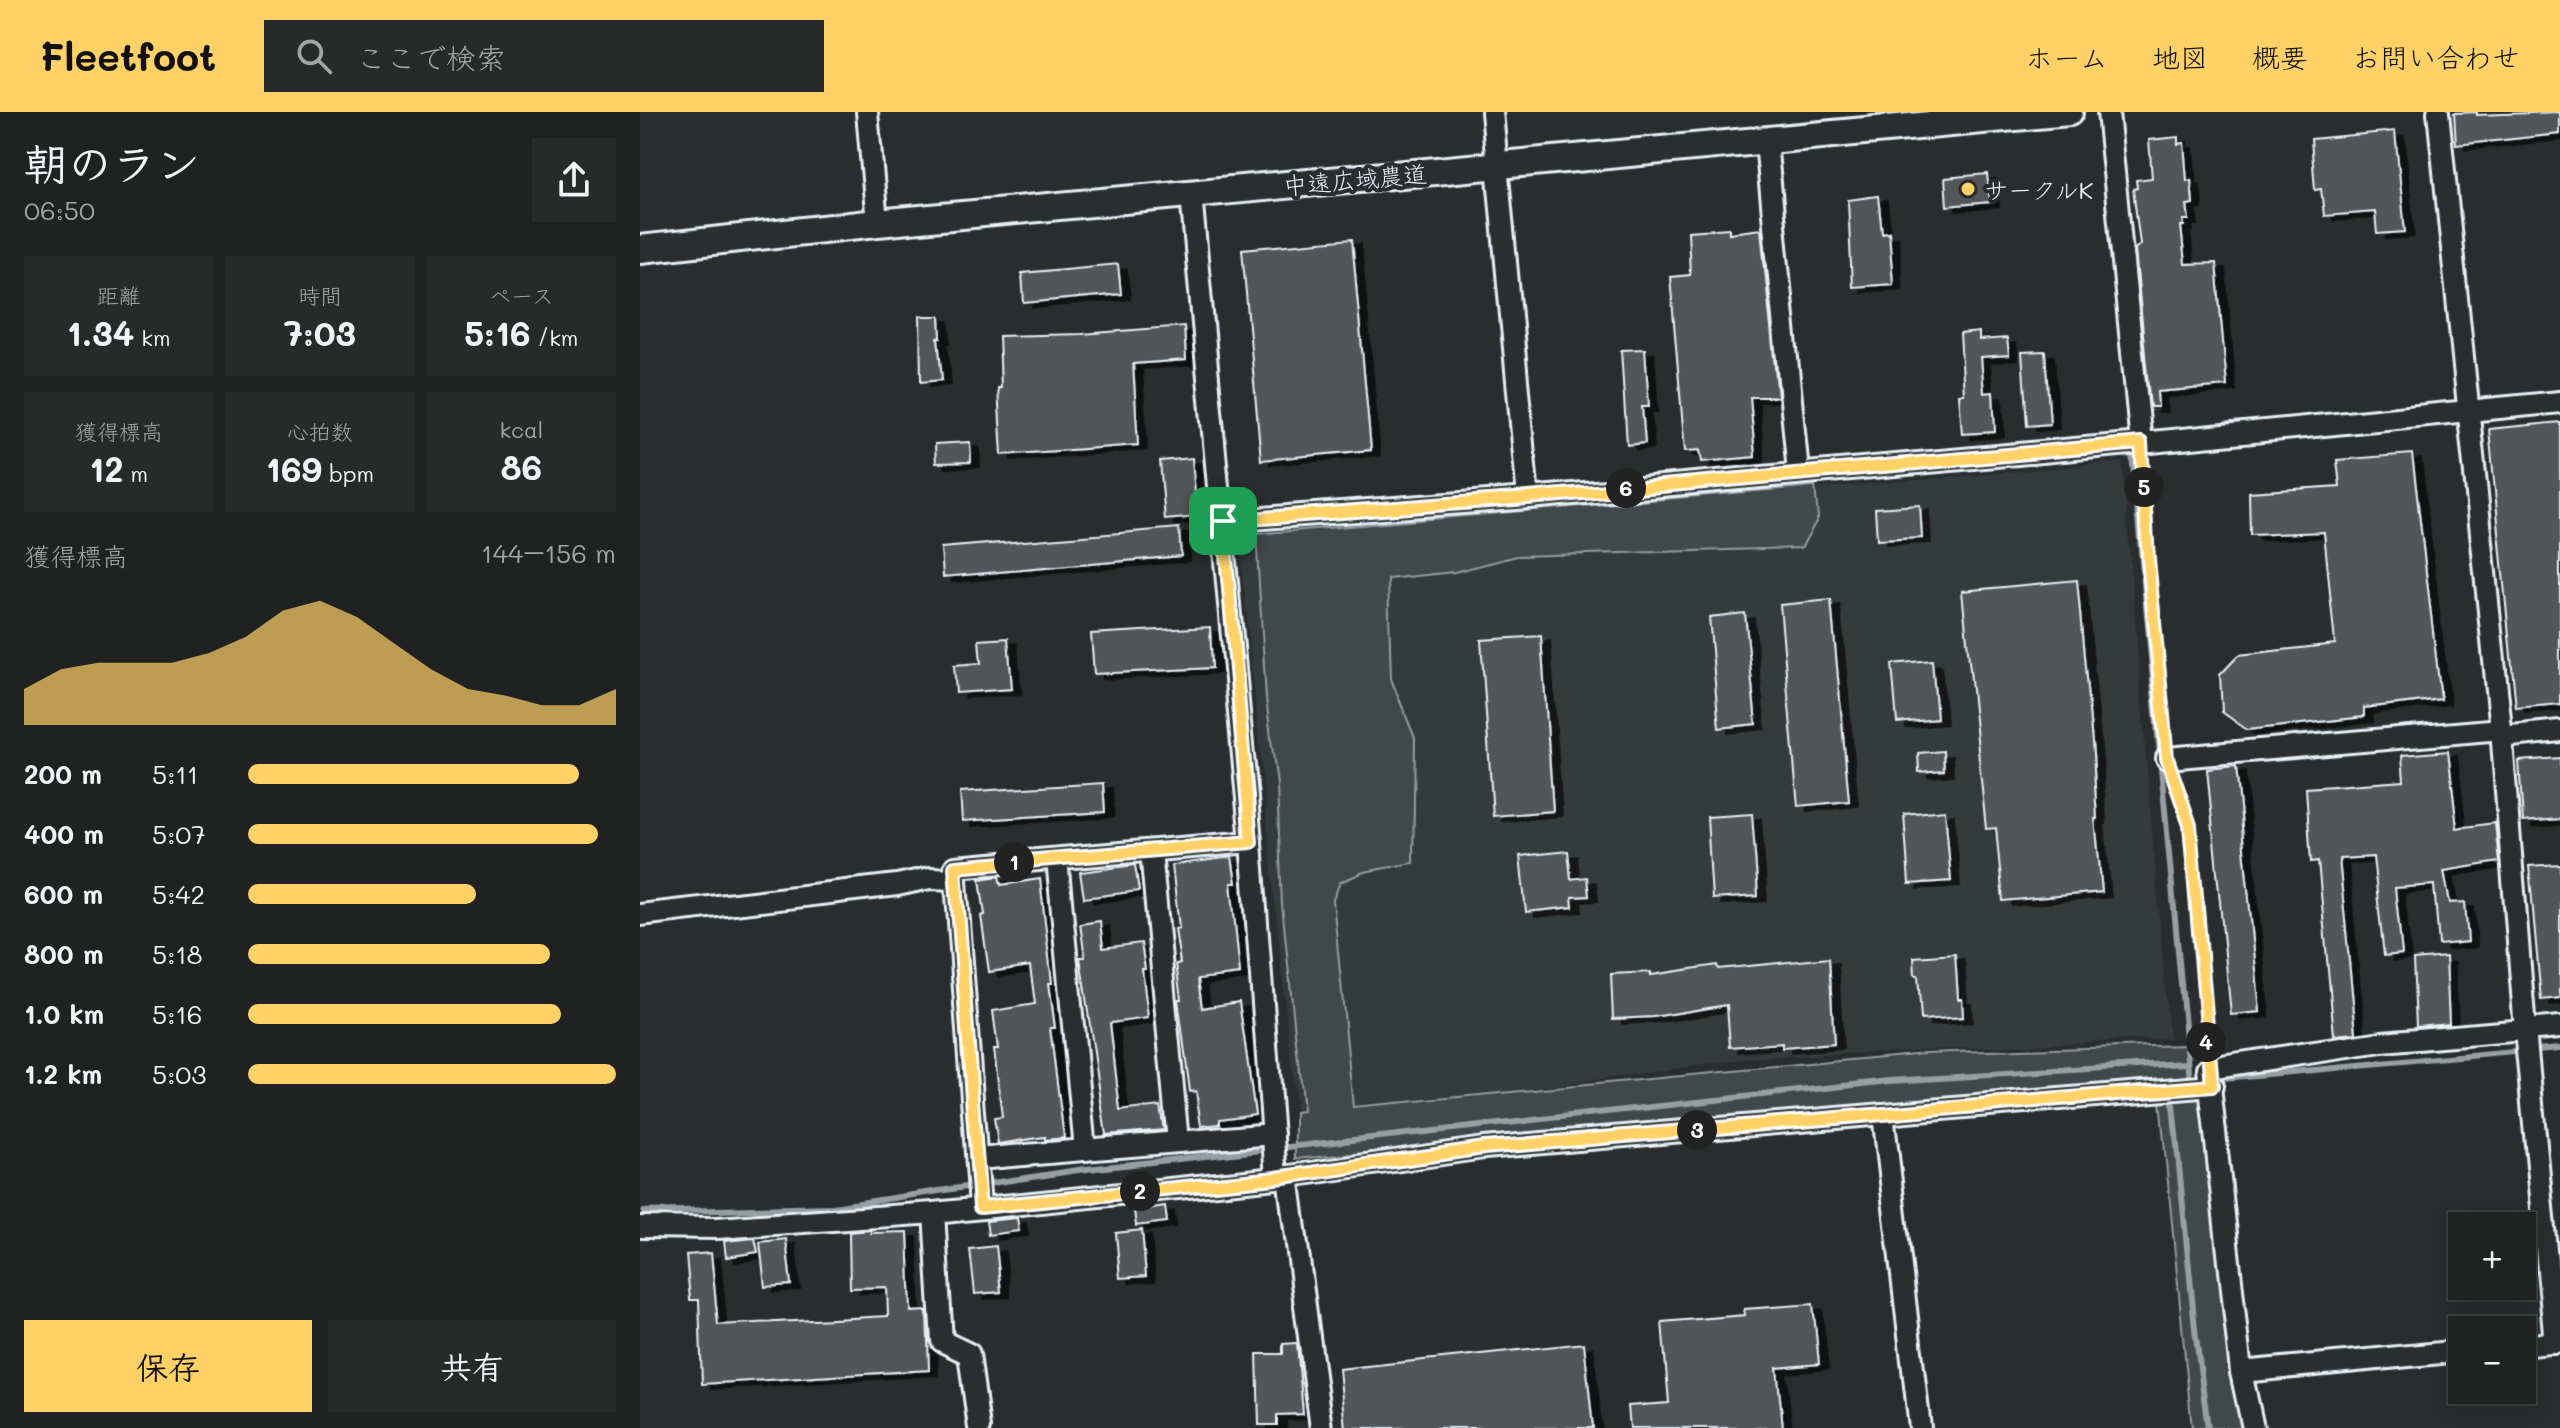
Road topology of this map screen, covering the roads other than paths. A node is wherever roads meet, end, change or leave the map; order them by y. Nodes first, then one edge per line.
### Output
1 (867, 112) edge
2 (1492, 112) edge
3 (2069, 112) edge
4 (2108, 112) edge
5 (2438, 112) edge
6 (1766, 142) junction
7 (1497, 166) junction
8 (1191, 194) junction
9 (877, 223) junction
10 (640, 249) edge
11 (2560, 402) edge
12 (2467, 412) junction
13 (2141, 443) junction
14 (1798, 472) junction
15 (1528, 498) junction
16 (1223, 521) junction
17 (2560, 731) edge
18 (2502, 733) junction
19 (2167, 758) road end
20 (1251, 842) junction
21 (1151, 851) junction
22 (1057, 859) junction
23 (956, 879) junction
24 (640, 915) edge
25 (2560, 1027) edge
26 (2525, 1030) junction
27 (2210, 1077) junction
28 (1883, 1114) junction
29 (1273, 1134) junction
30 (1178, 1142) junction
31 (1085, 1150) junction
32 (977, 1159) junction
33 (1282, 1177) junction
34 (980, 1207) junction
35 (934, 1213) junction
36 (640, 1227) edge
37 (2558, 1342) edge
38 (2536, 1344) edge
39 (2448, 1352) edge
40 (2241, 1372) junction
41 (979, 1428) edge
42 (1321, 1428) edge
43 (1920, 1428) edge
44 (2253, 1428) edge

1 - 9 street
2 - 7 street
3 - 6 street, 中遠広域農道
4 - 13 street
5 - 12 street
6 - 7 street, 中遠広域農道
6 - 14 street
7 - 8 street, 中遠広域農道
7 - 15 street
8 - 9 street, 中遠広域農道
8 - 16 street
9 - 10 street, 中遠広域農道
11 - 12 street
12 - 13 street
12 - 18 street
13 - 14 street
14 - 15 street
15 - 16 street
16 - 20 street
17 - 18 street
18 - 19 street
18 - 26 street
20 - 21 street
20 - 29 street
21 - 22 street
21 - 30 street
22 - 23 street
22 - 31 street
23 - 24 street
23 - 32 street
25 - 26 street
26 - 27 street
26 - 37 street
27 - 28 street
27 - 40 street
28 - 33 street
28 - 43 street
29 - 30 street
29 - 33 street
30 - 31 street
31 - 32 street
32 - 34 street
33 - 34 street
33 - 42 street
34 - 35 street
35 - 36 street
35 - 41 street
37 - 38 street
39 - 40 street
40 - 44 street

